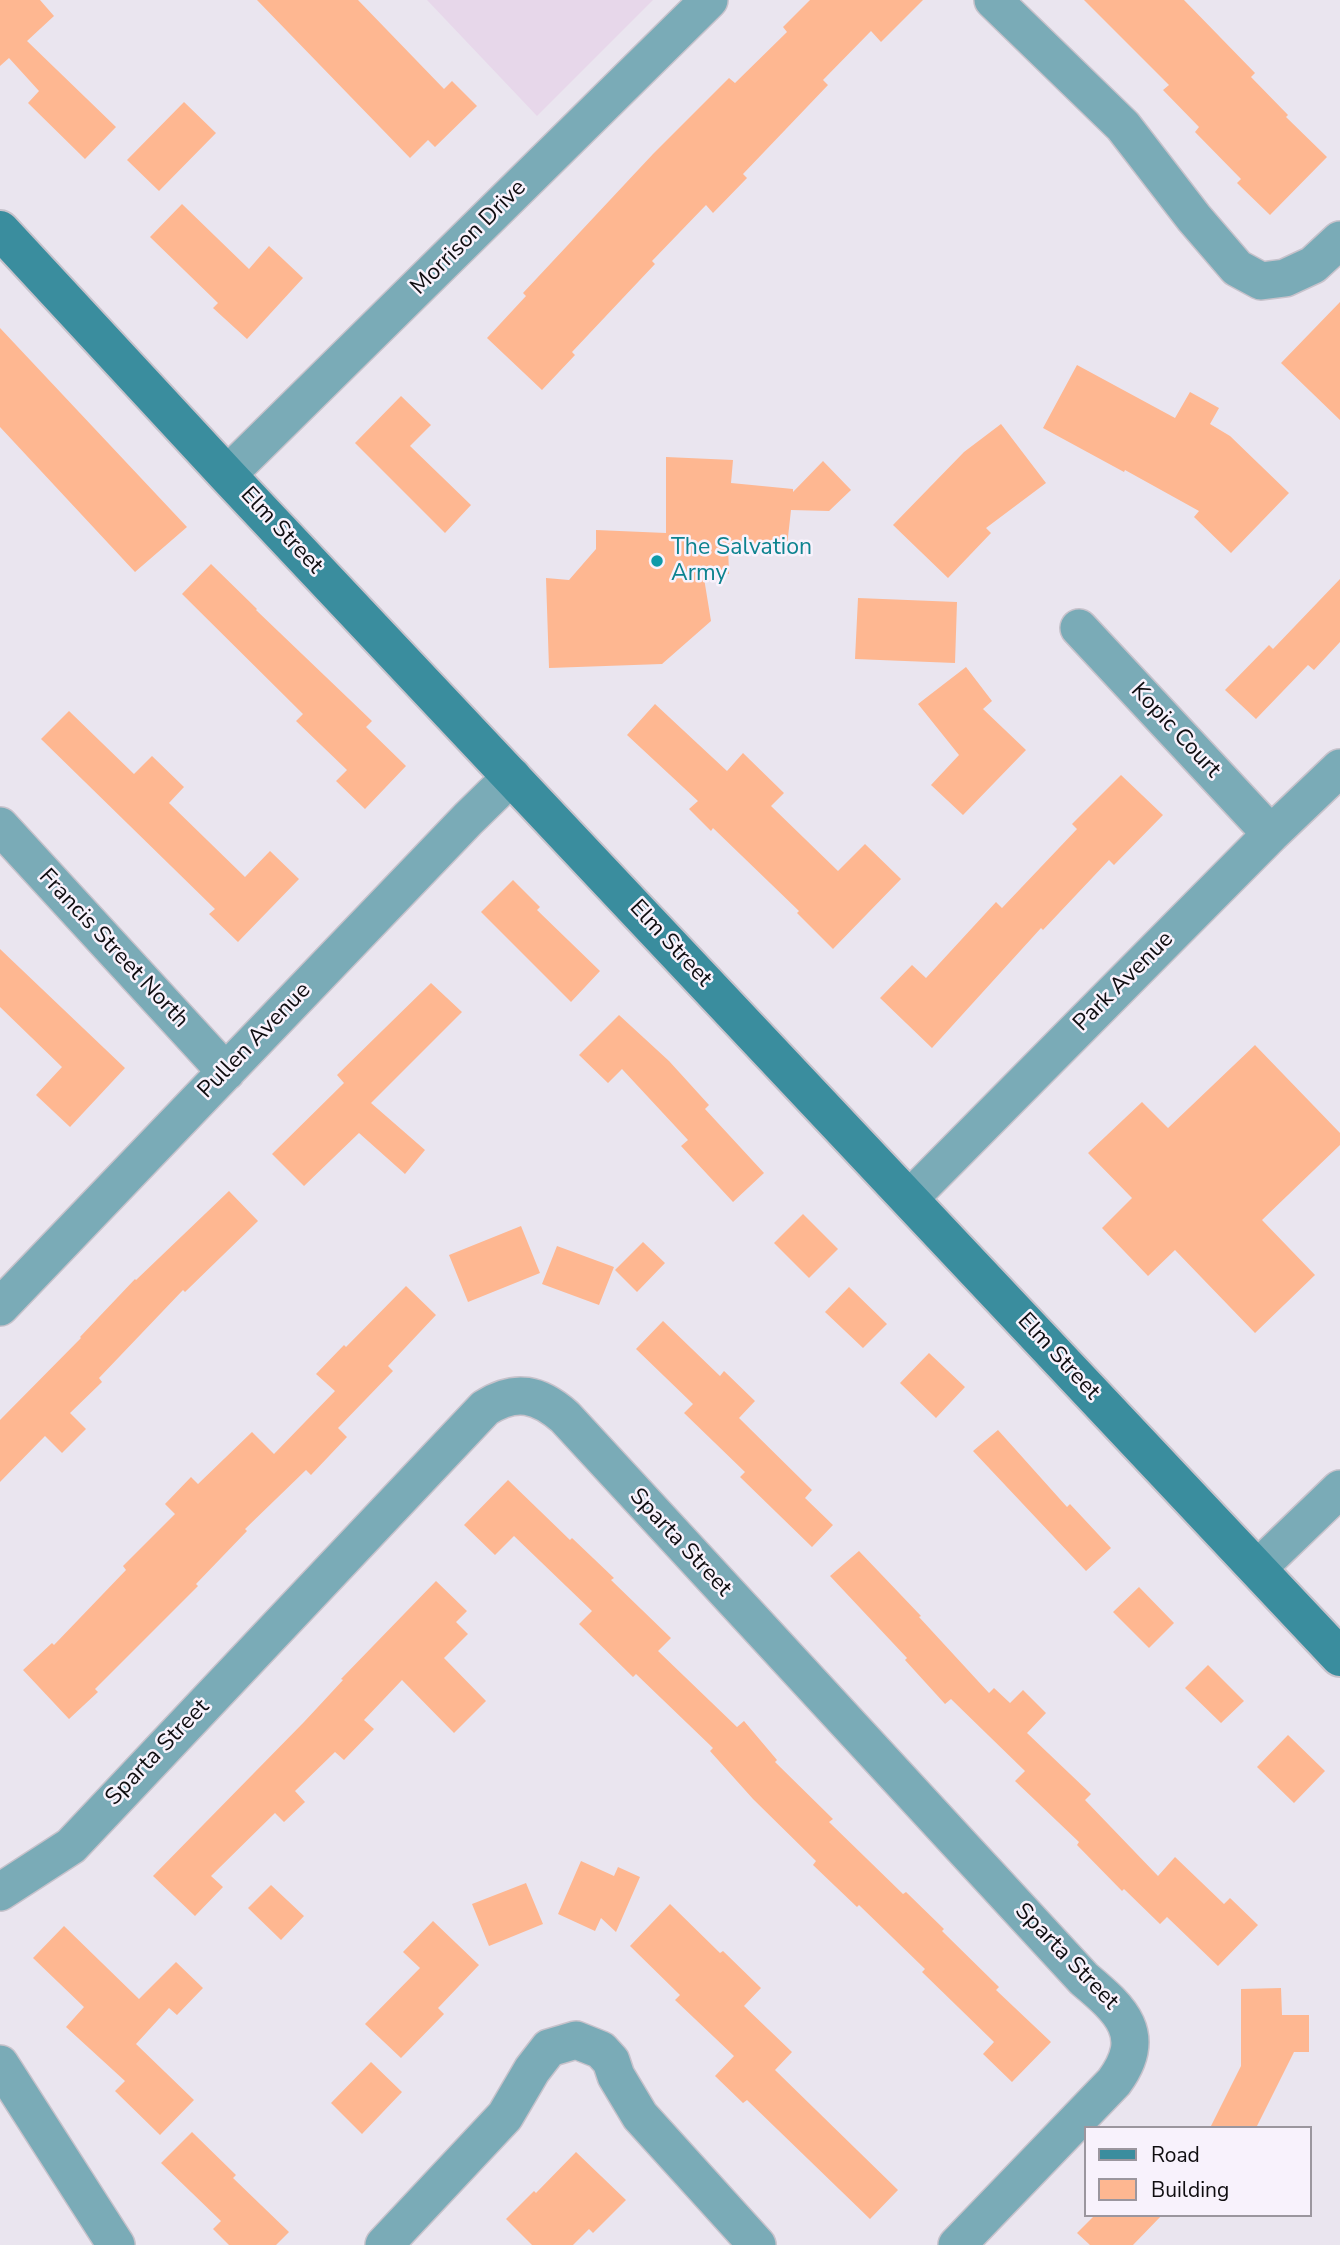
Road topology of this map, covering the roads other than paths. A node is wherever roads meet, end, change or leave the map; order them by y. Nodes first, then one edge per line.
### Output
1 (709, 0) edge
2 (993, 0) edge
3 (0, 230) edge
4 (1340, 240) edge
5 (227, 475) junction
6 (1079, 628) dead end
7 (1340, 768) edge
8 (512, 776) junction
9 (0, 825) edge
10 (1271, 834) junction
11 (226, 1072) junction
12 (910, 1198) junction
13 (0, 1307) edge
14 (1340, 1489) edge
15 (1257, 1569) junction
16 (1340, 1657) edge
17 (0, 1892) edge
18 (0, 2064) edge
19 (116, 2245) edge
20 (384, 2245) edge
21 (757, 2245) edge
22 (957, 2245) edge

1 - 5 street, Morrison Drive
2 - 4 street
3 - 5 main road, Elm Street
5 - 8 main road, Elm Street
6 - 10 street, Kopic Court
7 - 10 street, Park Avenue
8 - 11 street, Pullen Avenue
8 - 12 main road, Elm Street
9 - 11 street, Francis Street North
10 - 12 street, Park Avenue
11 - 13 street, Pullen Avenue
12 - 15 main road, Elm Street
14 - 15 street
15 - 16 main road, Elm Street
17 - 22 street, Sparta Street
18 - 19 street
20 - 21 street

